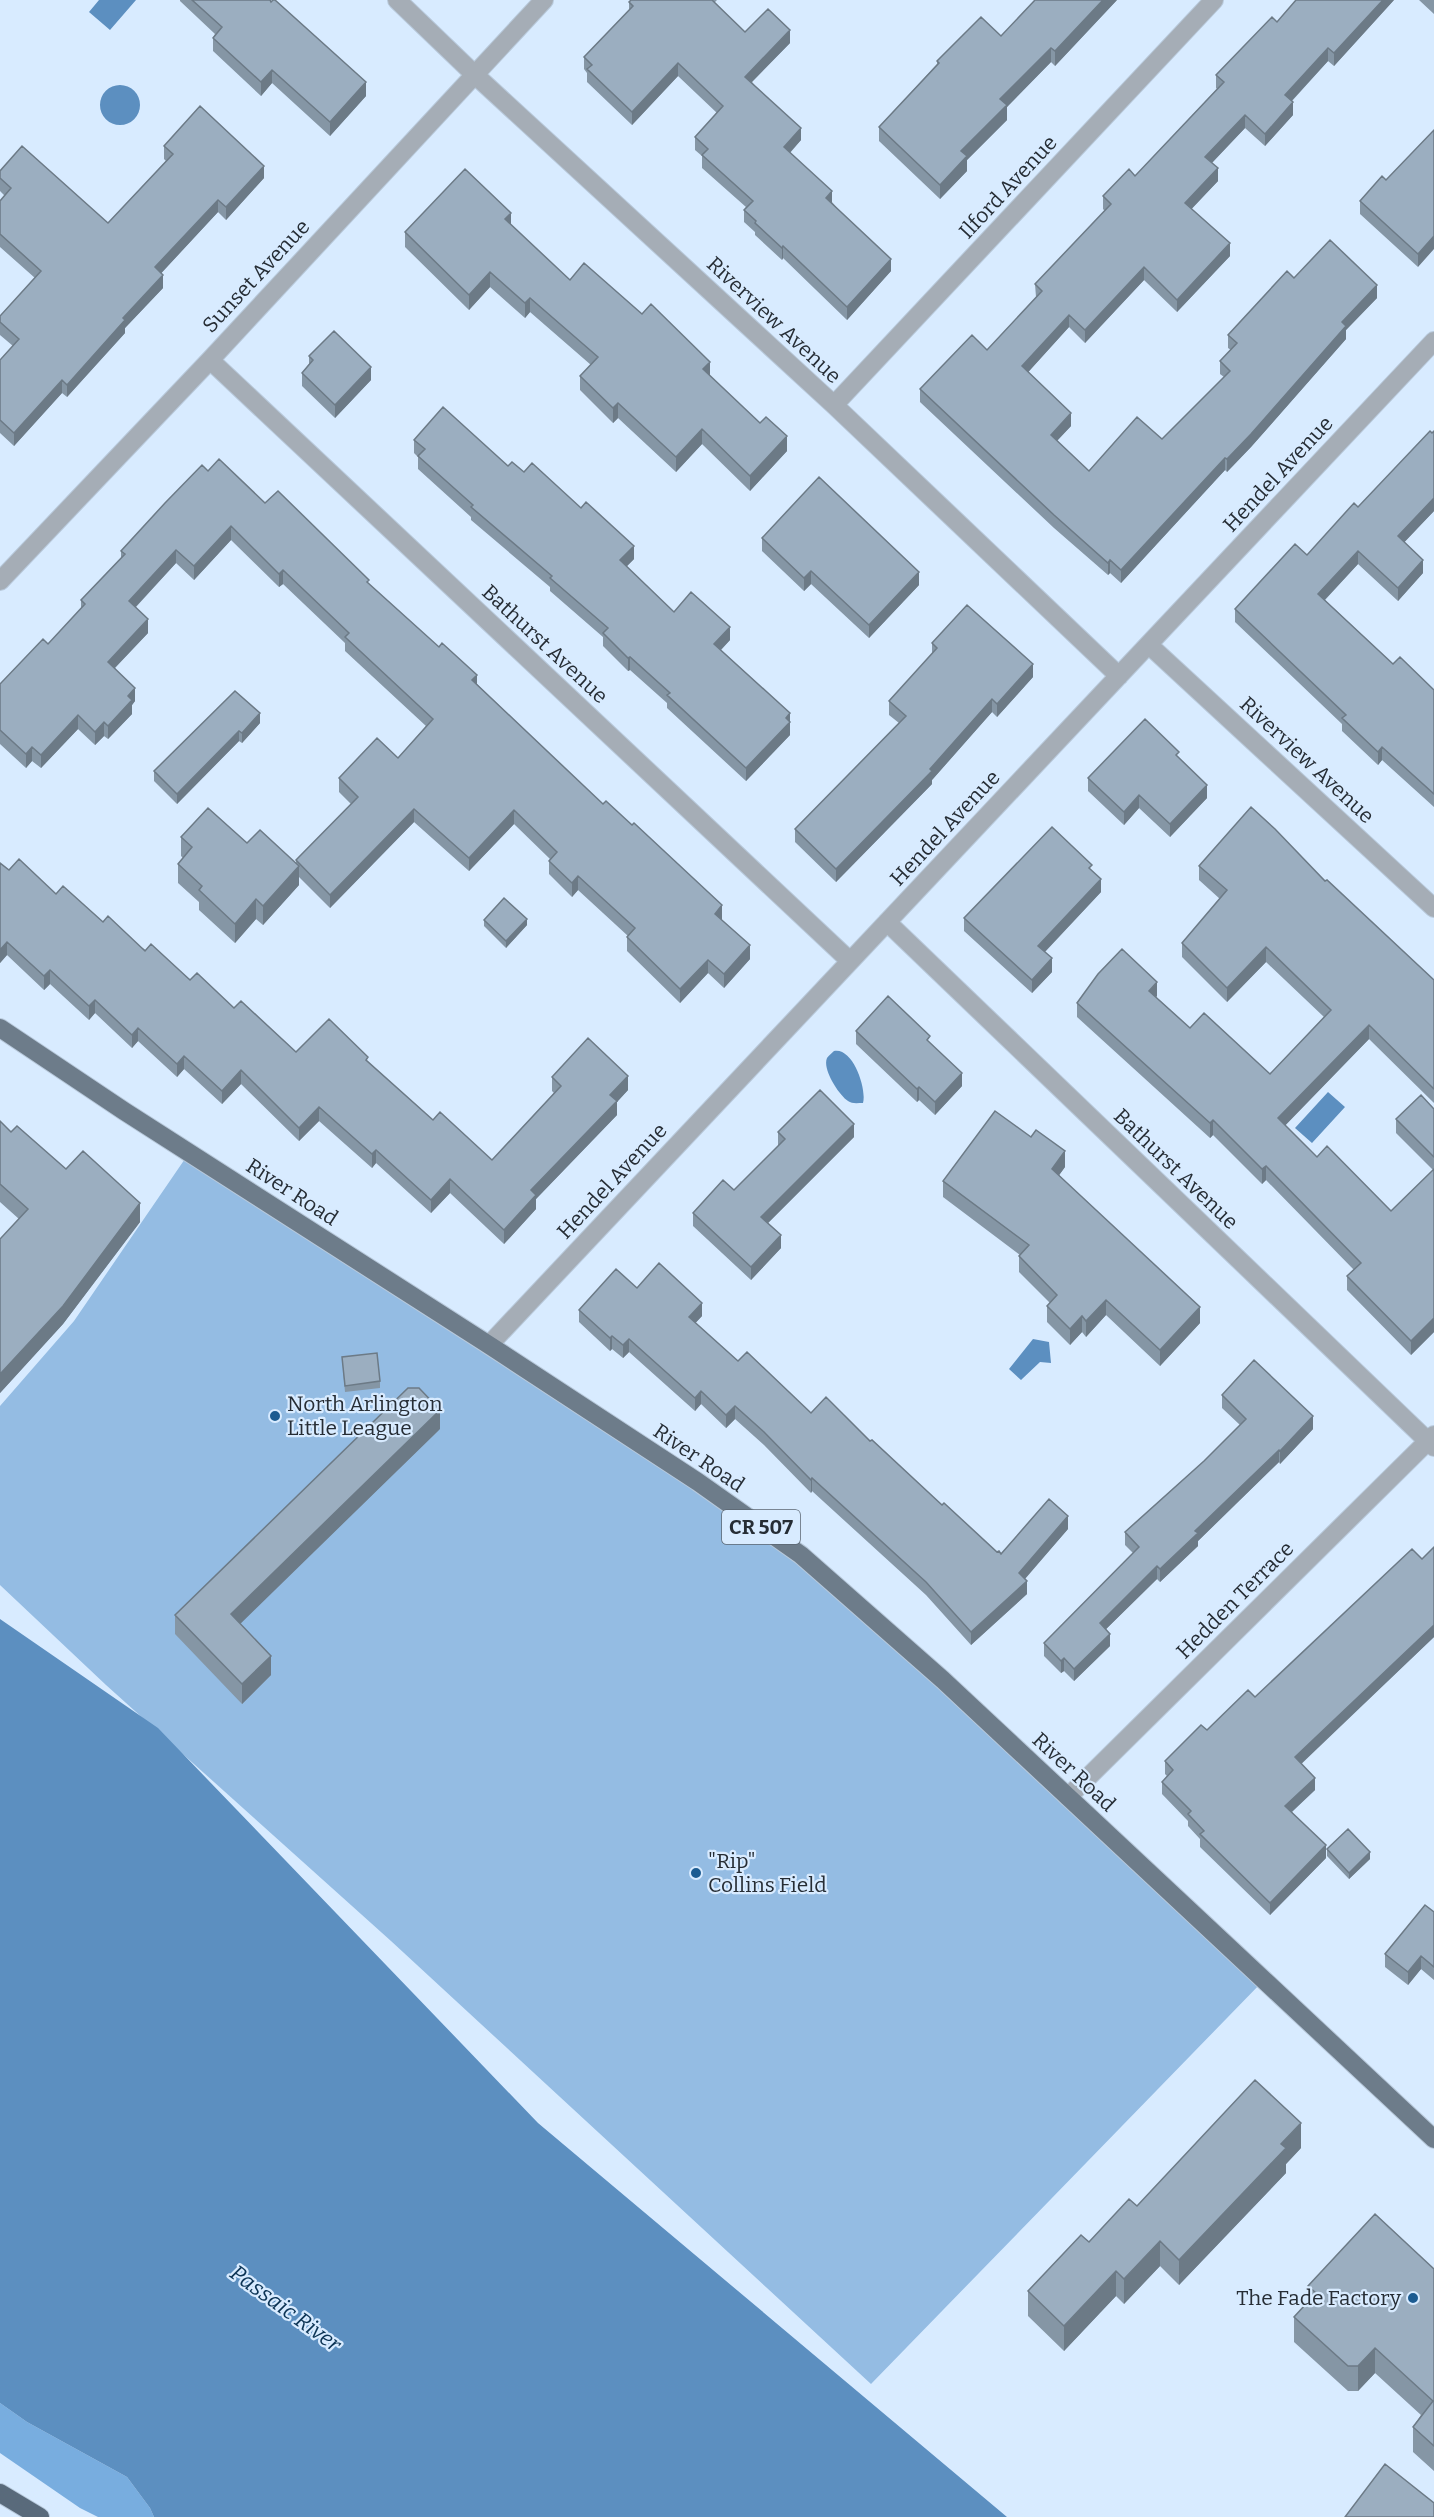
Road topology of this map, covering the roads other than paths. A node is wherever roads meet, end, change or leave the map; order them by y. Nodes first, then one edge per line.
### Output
1 (397, 0) edge
2 (544, 0) edge
3 (1214, 0) edge
4 (474, 74) junction
5 (1434, 341) edge
6 (210, 360) junction
7 (834, 405) junction
8 (0, 581) edge
9 (1149, 645) junction
10 (1119, 676) junction
11 (1434, 908) edge
12 (887, 922) junction
13 (850, 961) junction
14 (0, 1028) edge
15 (489, 1345) junction
16 (1432, 1441) edge
17 (1068, 1797) junction
18 (1434, 2139) edge
19 (0, 2493) edge
20 (40, 2517) edge

1 - 4 street, Riverview Avenue
2 - 4 street, Sunset Avenue
3 - 7 street, Ilford Avenue
4 - 6 street, Sunset Avenue
4 - 7 street, Riverview Avenue
5 - 9 street, Hendel Avenue
6 - 8 street, Sunset Avenue
6 - 13 street, Bathurst Avenue
7 - 10 street, Riverview Avenue
9 - 10 street, Hendel Avenue
9 - 11 street, Riverview Avenue
10 - 12 street, Hendel Avenue
12 - 13 street, Hendel Avenue
12 - 16 street, Bathurst Avenue
13 - 15 street, Hendel Avenue
14 - 15 main road, River Road / CR 507
15 - 17 main road, River Road / CR 507
16 - 17 street, Hedden Terrace
17 - 18 main road, River Road / CR 507
19 - 20 highway

